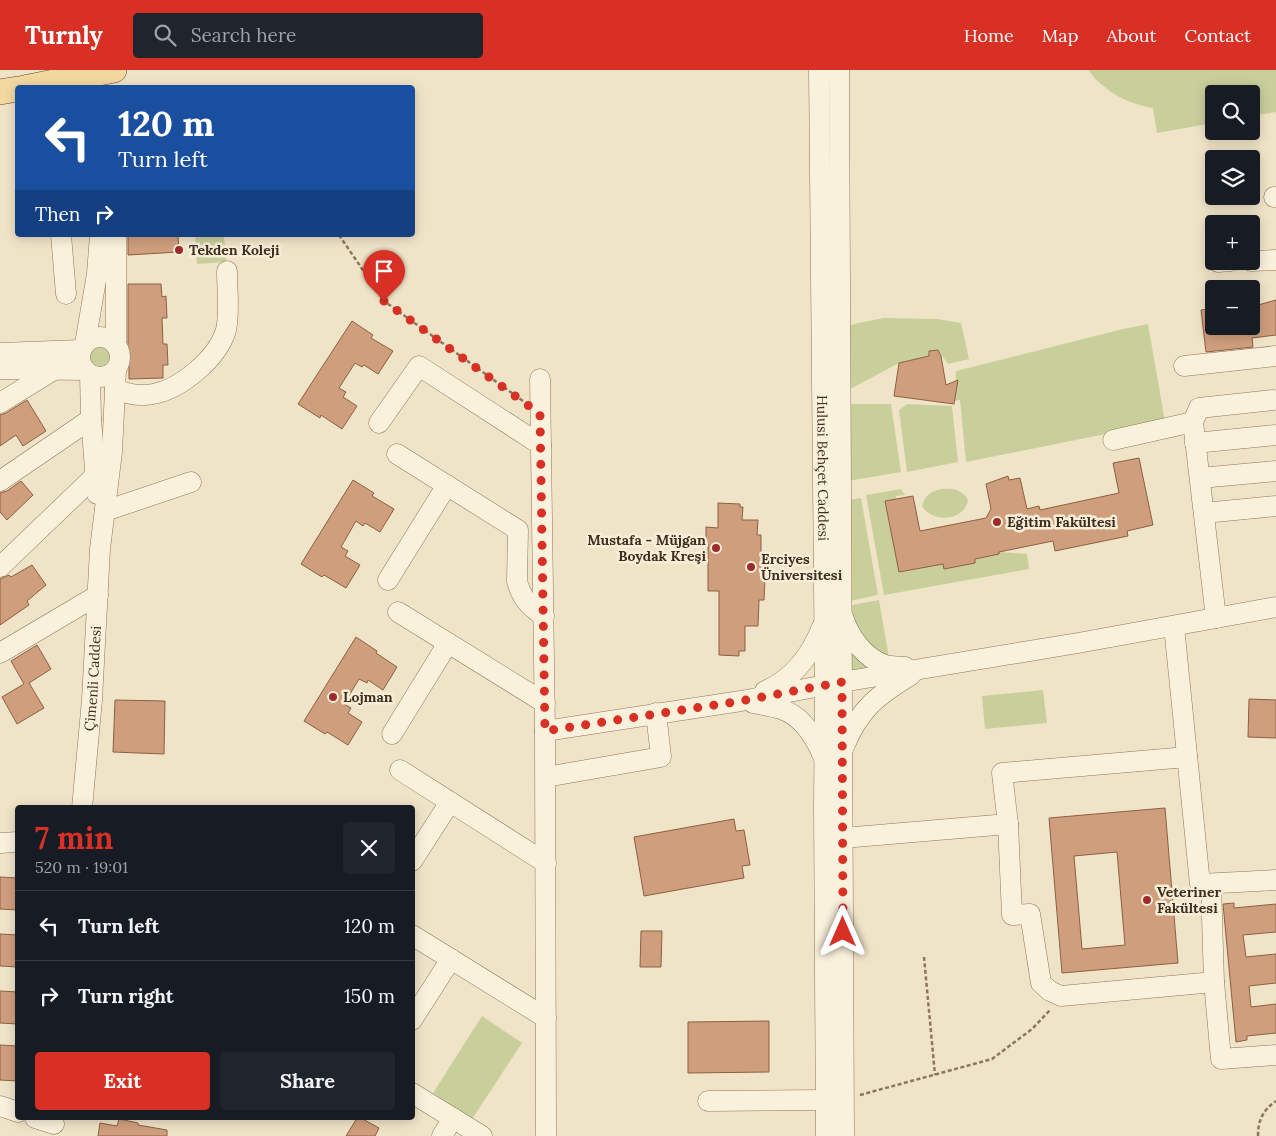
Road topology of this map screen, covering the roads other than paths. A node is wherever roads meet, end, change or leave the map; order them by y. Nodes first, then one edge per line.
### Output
1 (819, 70) edge
2 (840, 70) edge
3 (98, 79) edge
4 (49, 85) edge
5 (15, 90) edge
6 (0, 93) edge
7 (15, 96) edge
8 (61, 237) edge
9 (100, 237) edge
10 (116, 237) edge
11 (1260, 260) edge
12 (1276, 260) edge
13 (227, 272) dead end
14 (66, 294) dead end
15 (116, 344) junction
16 (83, 347) junction
17 (0, 353) edge
18 (1276, 356) edge
19 (1184, 366) dead end
20 (0, 369) edge
21 (52, 371) junction
22 (88, 372) junction
23 (115, 379) junction
24 (540, 379) dead end
25 (1274, 400) dead end
26 (0, 403) edge
27 (91, 419) junction
28 (1193, 422) junction
29 (379, 423) dead end
30 (1276, 435) edge
31 (1113, 440) dead end
32 (1195, 443) junction
33 (541, 445) junction
34 (397, 454) dead end
35 (1276, 471) edge
36 (96, 475) junction
37 (1200, 478) junction
38 (0, 481) edge
39 (191, 482) dead end
40 (447, 485) junction
41 (1276, 506) edge
42 (105, 511) junction
43 (1204, 513) junction
44 (100, 549) junction
45 (0, 568) edge
46 (388, 580) dead end
47 (98, 595) junction
48 (1276, 607) edge
49 (842, 611) junction
50 (398, 612) dead end
51 (544, 616) junction
52 (1216, 618) junction
53 (824, 623) junction
54 (1174, 626) junction
55 (448, 643) junction
56 (0, 653) edge
57 (922, 669) junction
58 (833, 684) junction
59 (741, 701) junction
60 (545, 703) junction
61 (656, 713) junction
62 (545, 731) junction
63 (392, 734) dead end
64 (842, 751) junction
65 (1187, 757) junction
66 (824, 760) junction
67 (400, 770) dead end
68 (546, 777) junction
69 (450, 802) junction
70 (82, 805) edge
71 (1008, 824) junction
72 (843, 838) junction
73 (15, 842) edge
74 (0, 843) edge
75 (415, 856) edge
76 (546, 862) junction
77 (1276, 880) edge
78 (1211, 884) junction
79 (415, 937) edge
80 (451, 959) junction
81 (1214, 982) junction
82 (415, 1015) edge
83 (546, 1018) junction
84 (1276, 1055) edge
85 (415, 1095) edge
86 (835, 1100) junction
87 (708, 1101) dead end
88 (0, 1106) edge
89 (15, 1111) edge
90 (453, 1118) junction
91 (442, 1136) edge
92 (482, 1136) edge
93 (546, 1136) edge
94 (826, 1136) edge
95 (844, 1136) edge

1 - 53 street, Hulusi Behçet Caddesi
2 - 49 street, Hulusi Behçet Caddesi
3 - 4 main road
5 - 6 main road
6 - 7 street
8 - 14 street
9 - 16 street
10 - 15 street
11 - 12 street
13 - 23 street
15 - 16 street
15 - 23 street
16 - 17 street
16 - 22 street
18 - 19 street
20 - 21 street
21 - 22 street
21 - 26 street
22 - 23 street
22 - 27 street, Çimenli Caddesi
23 - 42 street, Çimenli Caddesi
24 - 33 street
25 - 28 street
27 - 36 street, Çimenli Caddesi
27 - 38 street
28 - 31 street
28 - 32 street
29 - 33 street
30 - 32 street
32 - 37 street
33 - 51 street
34 - 40 street
35 - 37 street
36 - 44 street, Çimenli Caddesi
36 - 45 street
37 - 43 street
39 - 42 street
40 - 46 street
40 - 51 street
41 - 43 street
42 - 44 street, Çimenli Caddesi
43 - 52 street
44 - 47 street, Çimenli Caddesi
47 - 56 street
47 - 70 street, Çimenli Caddesi
48 - 52 street
49 - 57 street
49 - 58 street, Hulusi Behçet Caddesi
50 - 55 street
51 - 60 street
52 - 54 street
53 - 58 street, Hulusi Behçet Caddesi
53 - 59 street
54 - 57 street
54 - 65 street
55 - 60 street
55 - 63 street
57 - 58 street
57 - 64 street
58 - 59 street
58 - 64 street, Hulusi Behçet Caddesi
58 - 66 street, Hulusi Behçet Caddesi
59 - 61 street
59 - 66 street
60 - 62 street
61 - 62 street
61 - 68 street
62 - 68 street
64 - 72 street, Hulusi Behçet Caddesi
65 - 71 street
65 - 78 street
66 - 86 street, Hulusi Behçet Caddesi
67 - 69 street
68 - 76 street
69 - 75 street
69 - 76 street
71 - 72 street
71 - 81 street
72 - 86 street, Hulusi Behçet Caddesi
73 - 74 street
76 - 83 street
77 - 78 street
78 - 81 street
79 - 80 street
80 - 82 street
80 - 83 street
81 - 84 street
83 - 93 street
85 - 90 street
86 - 87 street
86 - 94 street, Hulusi Behçet Caddesi
86 - 95 street, Hulusi Behçet Caddesi
88 - 89 street
90 - 91 street
90 - 92 street

